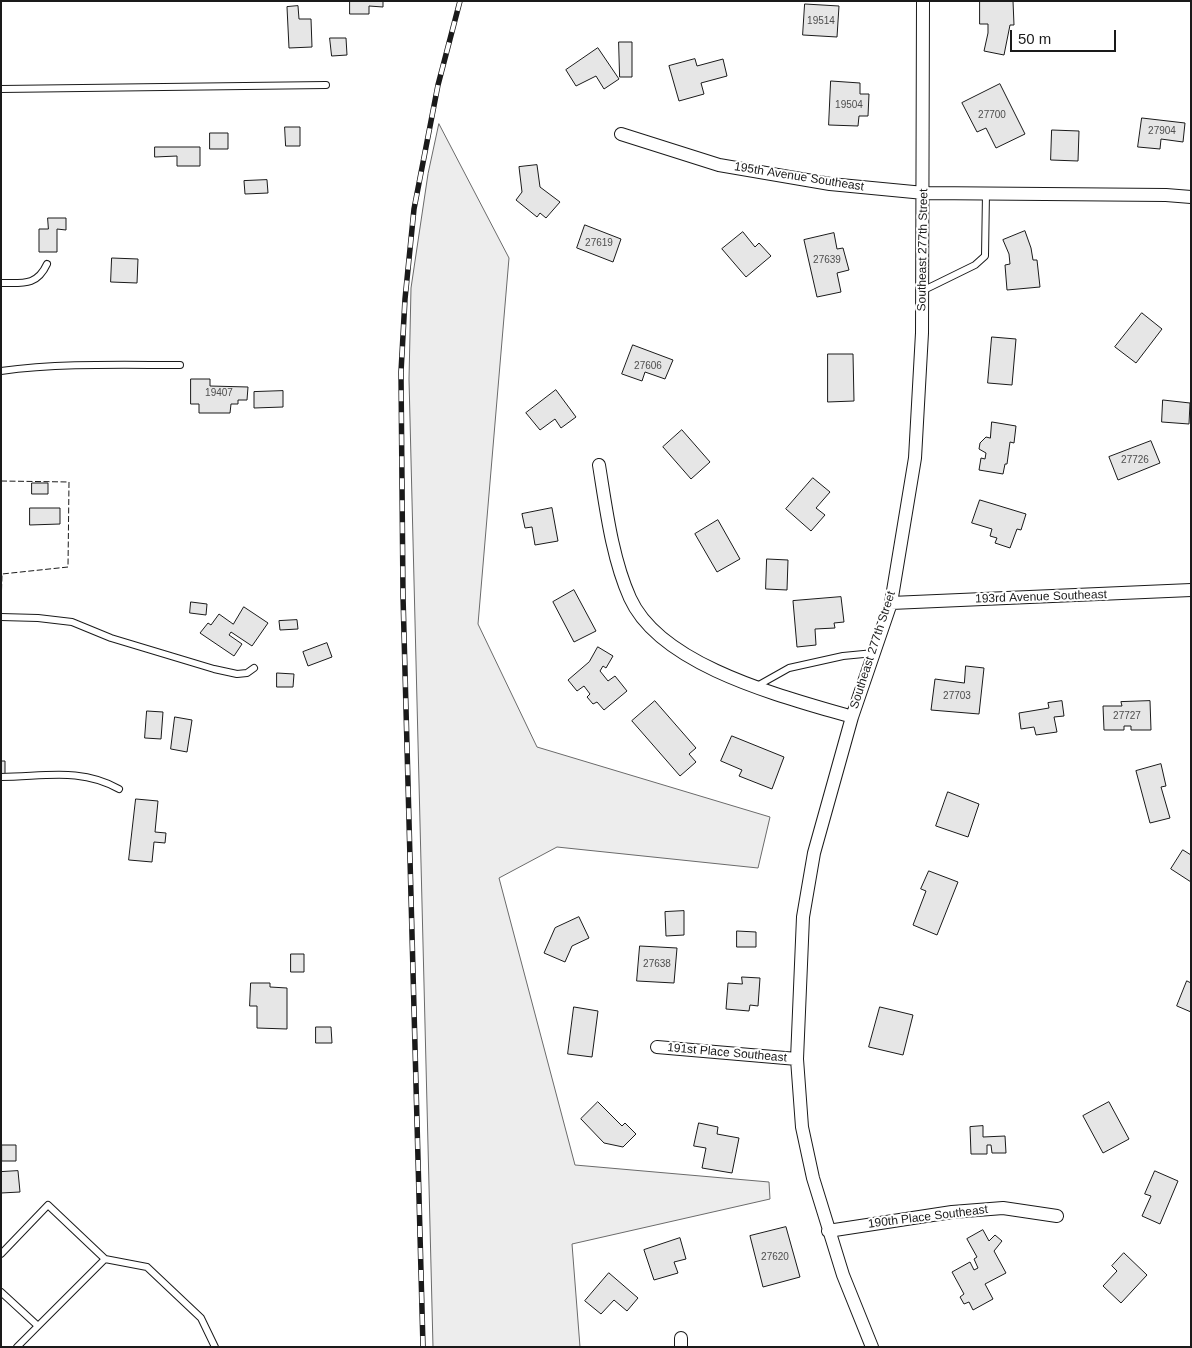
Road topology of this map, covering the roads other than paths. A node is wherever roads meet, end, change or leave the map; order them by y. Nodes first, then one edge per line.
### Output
1 (923, 1) edge
2 (326, 85) dead end
3 (1, 89) edge
4 (621, 134) dead end
5 (924, 192) junction
6 (986, 193) junction
7 (1191, 198) edge
8 (47, 264) dead end
9 (1, 283) edge
10 (922, 291) junction
11 (180, 365) dead end
12 (1, 371) edge
13 (599, 465) dead end
14 (1191, 590) edge
15 (891, 603) junction
16 (1, 617) edge
17 (874, 653) junction
18 (254, 668) dead end
19 (756, 687) junction
20 (852, 716) junction
21 (1, 777) edge
22 (119, 789) dead end
23 (657, 1047) dead end
24 (796, 1059) junction
25 (1057, 1216) dead end
26 (828, 1231) junction
27 (1, 1254) edge
28 (105, 1259) junction
29 (1, 1292) edge
30 (38, 1326) junction
31 (17, 1347) edge
32 (215, 1347) edge
33 (872, 1347) edge

1 - 5 street, Southeast 277th Street
2 - 3 lane
4 - 5 street, 195th Avenue Southeast
5 - 6 street, 195th Avenue Southeast
5 - 10 street, Southeast 277th Street
6 - 7 street, 195th Avenue Southeast
6 - 10 lane
8 - 9 lane
10 - 15 street, Southeast 277th Street
11 - 12 lane
13 - 19 street
14 - 15 street, 193rd Avenue Southeast
15 - 17 street, Southeast 277th Street
16 - 18 lane
17 - 19 lane
17 - 20 street, Southeast 277th Street
19 - 20 street
20 - 24 street, Southeast 277th Street
21 - 22 lane
23 - 24 street, 191st Place Southeast
24 - 26 street, Southeast 277th Street
25 - 26 street, 190th Place Southeast
26 - 33 street, Southeast 277th Street
27 - 28 lane
28 - 30 lane
28 - 32 lane
29 - 30 lane
30 - 31 lane

